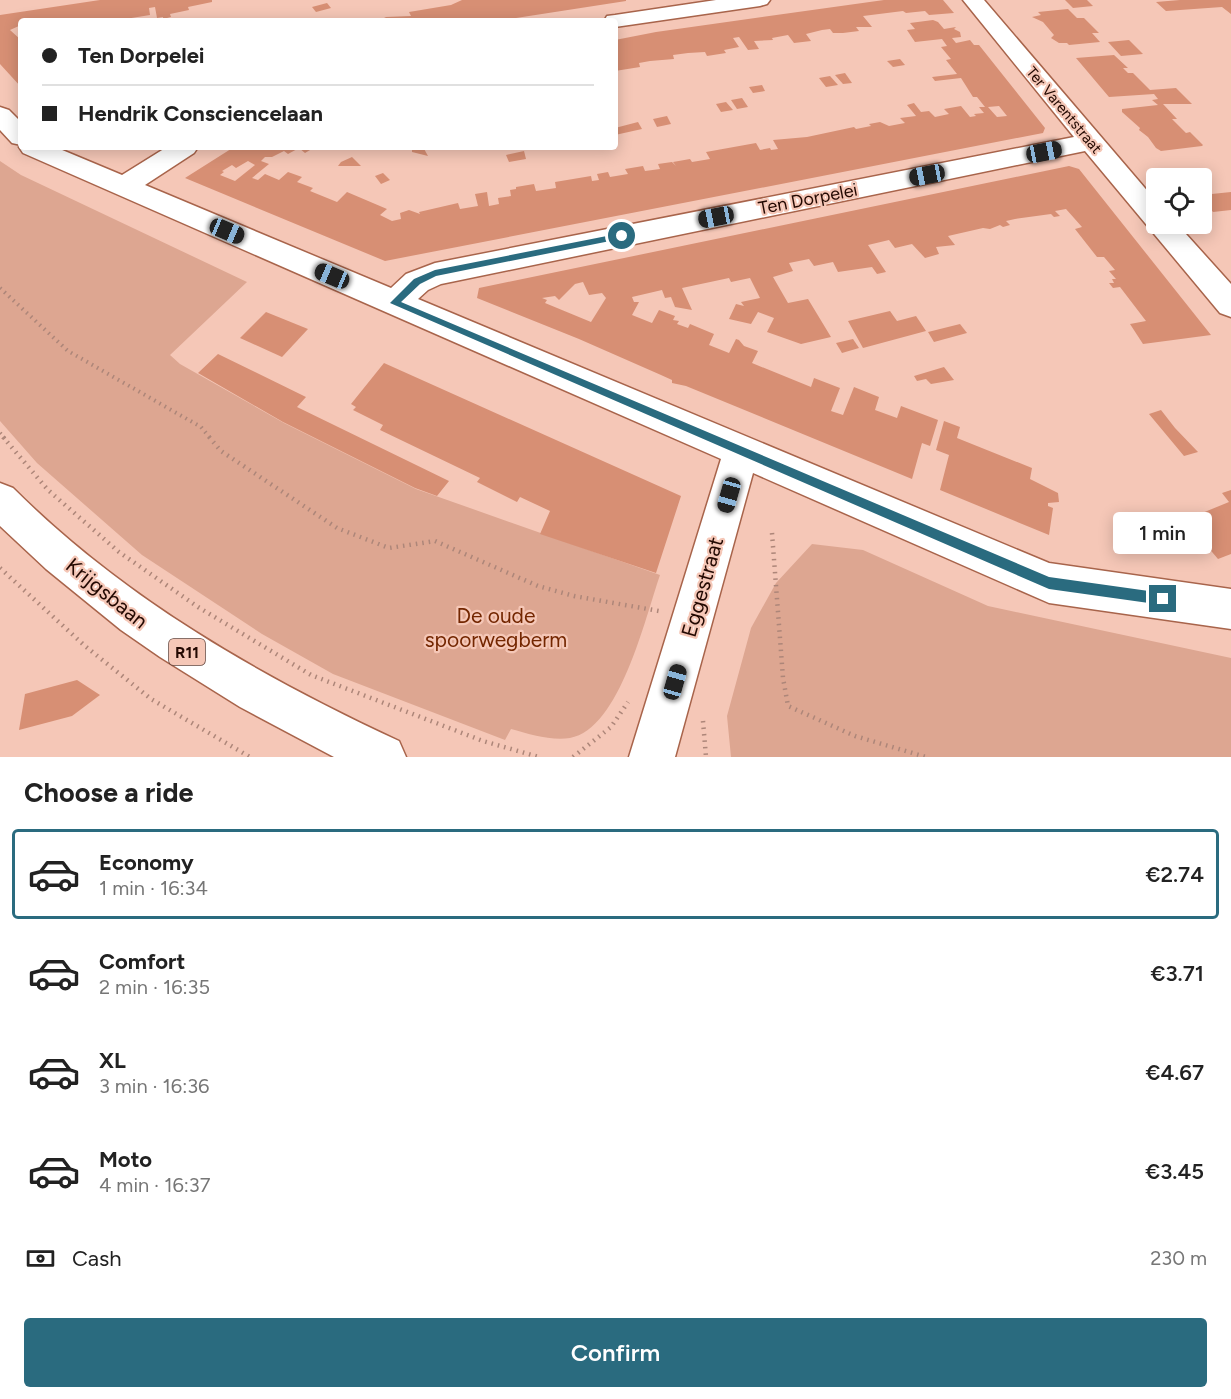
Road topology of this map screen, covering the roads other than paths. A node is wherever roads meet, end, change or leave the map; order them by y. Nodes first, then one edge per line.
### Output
1 (760, 0) edge
2 (973, 0) edge
3 (618, 21) edge
4 (0, 115) edge
5 (18, 134) edge
6 (1090, 142) junction
7 (39, 150) edge
8 (180, 150) edge
9 (122, 187) junction
10 (1146, 207) edge
11 (1170, 234) edge
12 (394, 303) junction
13 (1231, 305) edge
14 (741, 452) junction
15 (0, 500) edge
16 (1231, 609) edge
17 (383, 757) edge
18 (652, 757) edge

1 - 3 street
2 - 6 street, Ter Varentstraat
4 - 5 street
6 - 10 street, Ter Varentstraat
6 - 12 street, Ten Dorpelei
7 - 9 street
8 - 9 street
9 - 12 street
11 - 13 street
12 - 14 street
14 - 16 street
14 - 18 street, Eggestraat
15 - 17 street, Krijgsbaan / R11

